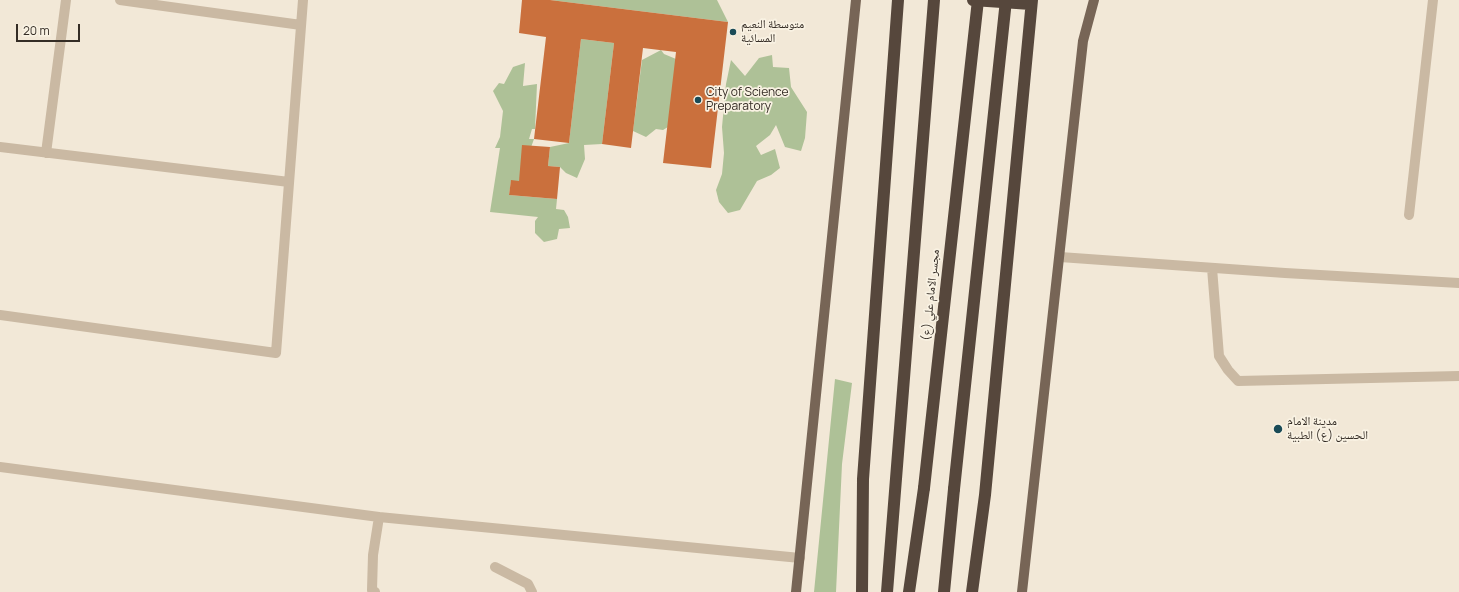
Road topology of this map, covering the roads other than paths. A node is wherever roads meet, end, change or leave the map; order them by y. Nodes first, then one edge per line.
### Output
1 (66, 0) edge
2 (120, 0) edge
3 (303, 0) edge
4 (856, 0) edge
5 (898, 0) edge
6 (934, 0) edge
7 (973, 0) edge
8 (978, 0) edge
9 (1006, 0) edge
10 (1094, 0) edge
11 (1433, 0) edge
12 (1031, 2) edge
13 (301, 25) junction
14 (0, 147) edge
15 (46, 153) junction
16 (289, 182) junction
17 (1409, 215) dead end
18 (1060, 256) junction
19 (1212, 268) junction
20 (1459, 283) edge
21 (0, 315) edge
22 (1459, 376) edge
23 (0, 467) edge
24 (379, 517) junction
25 (800, 558) junction
26 (495, 567) dead end
27 (375, 592) edge
28 (532, 592) edge
29 (796, 592) edge
30 (862, 592) edge
31 (886, 592) edge
32 (909, 592) edge
33 (944, 592) edge
34 (972, 592) edge
35 (1022, 592) edge

1 - 15 street
2 - 13 street
3 - 13 street
4 - 25 main road
5 - 30 highway
6 - 31 highway
7 - 12 highway
8 - 32 highway, مجسر الامام علي (ع), bridge
9 - 33 highway, bridge
10 - 18 main road
11 - 17 street
12 - 34 highway
13 - 16 street
14 - 15 street
15 - 16 street
16 - 21 street
18 - 19 street
18 - 35 main road
19 - 20 street
19 - 22 street
23 - 24 street
24 - 25 street
24 - 27 street
25 - 29 main road
26 - 28 street

